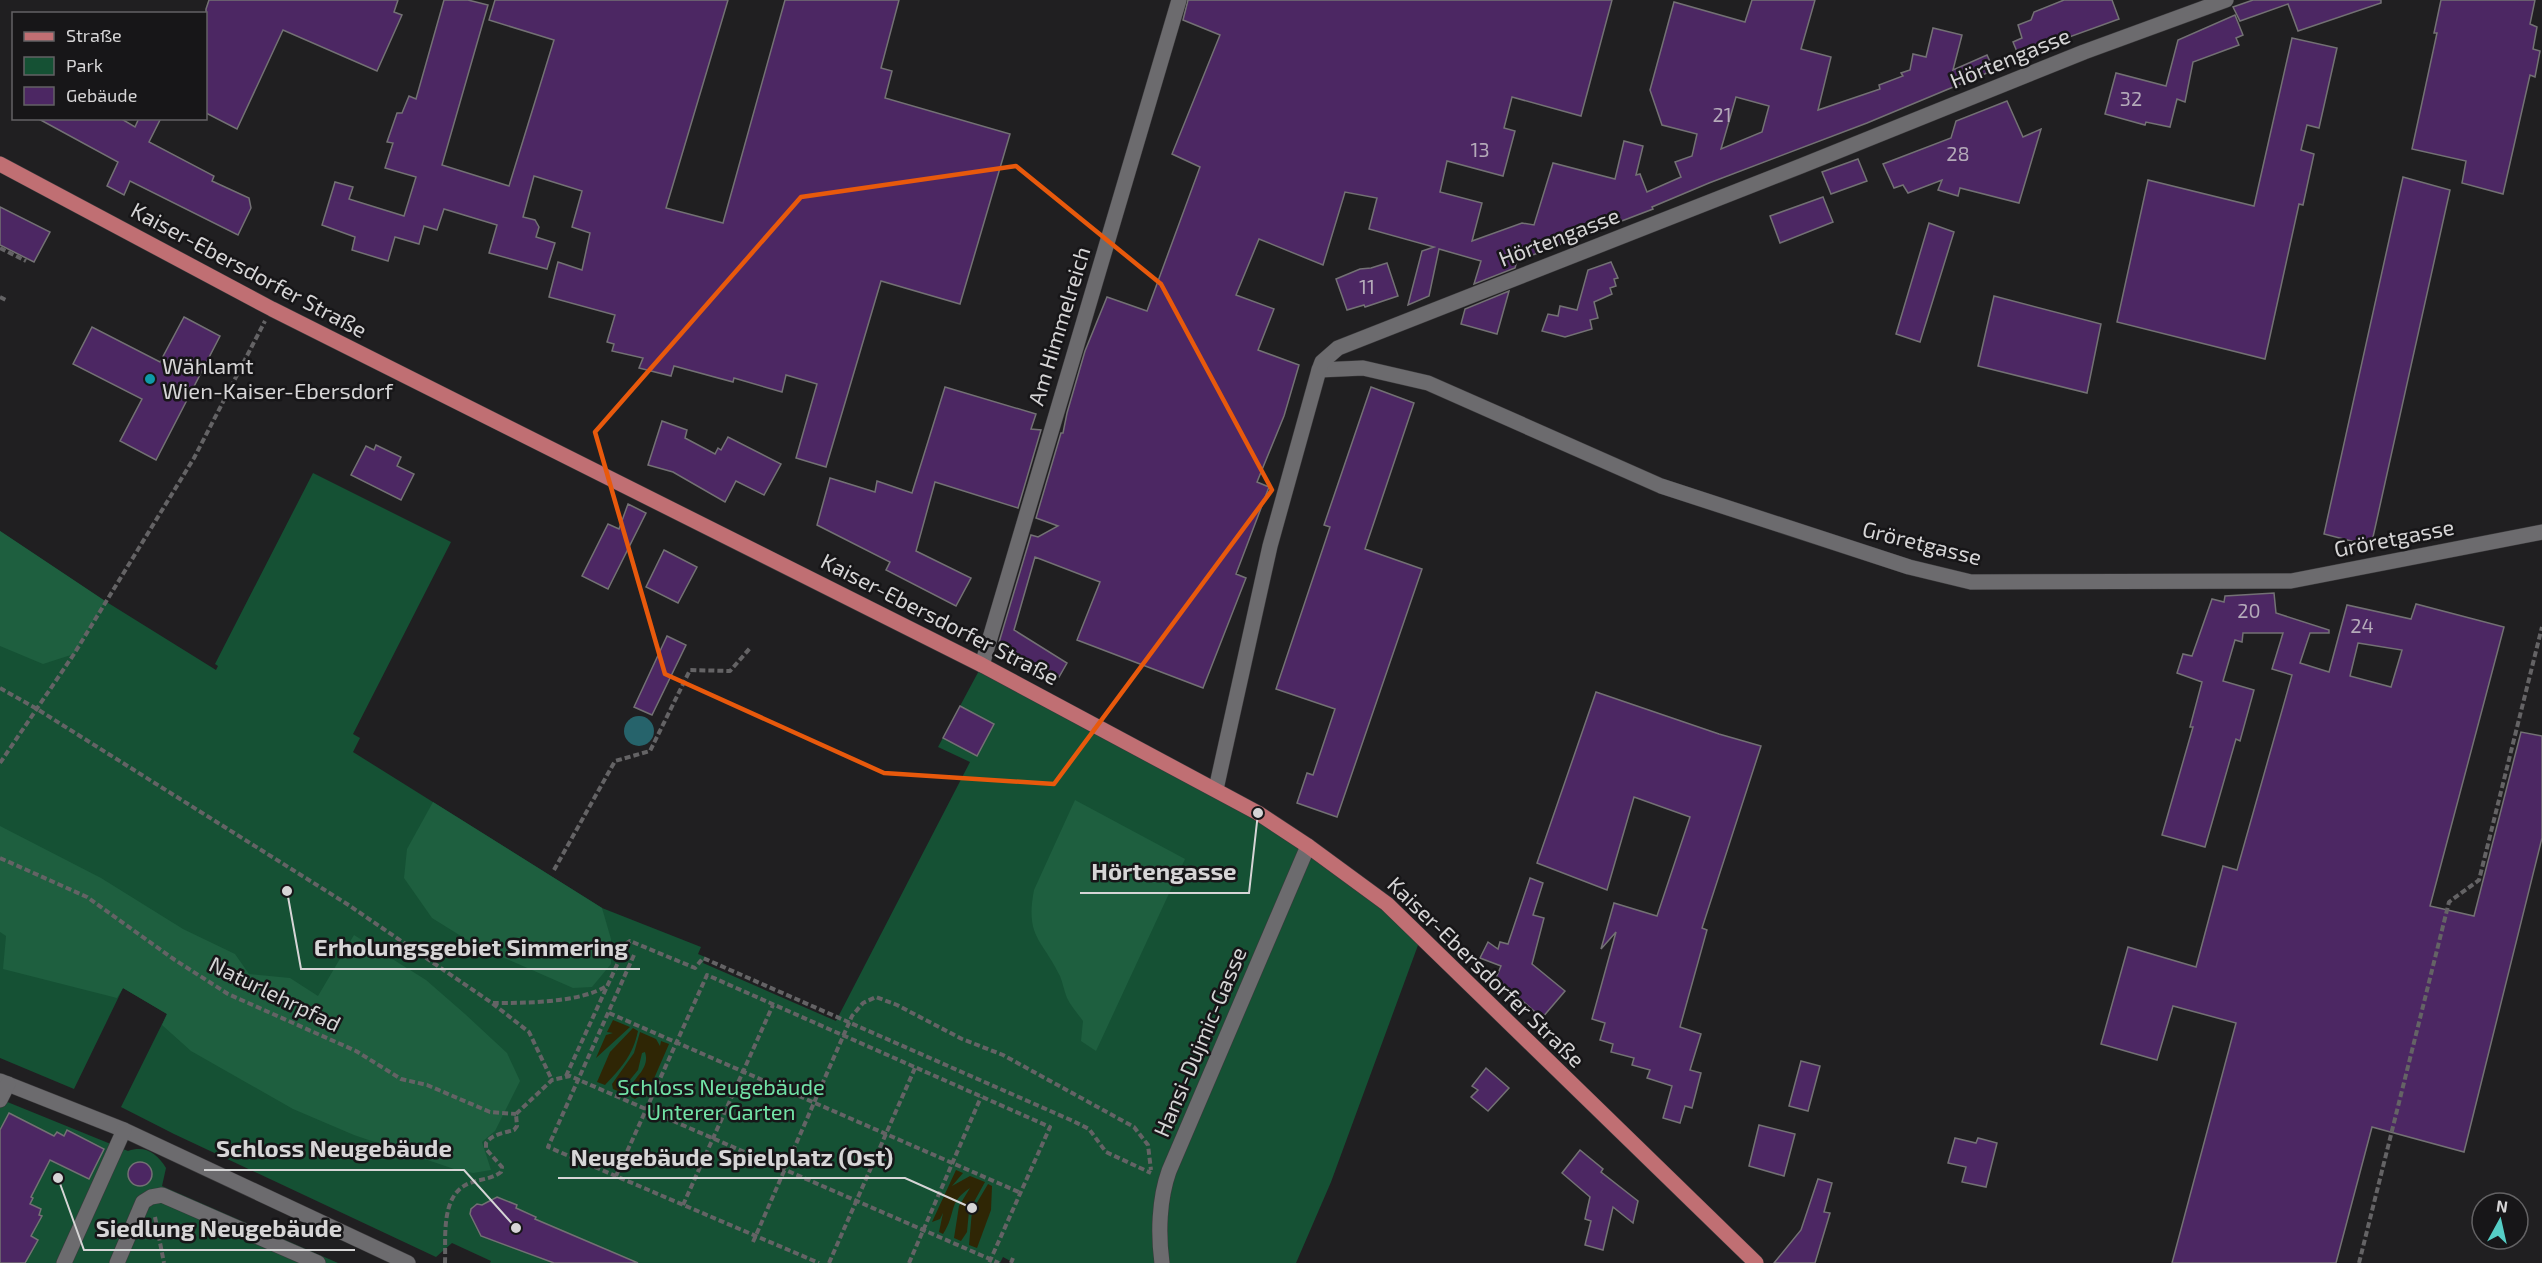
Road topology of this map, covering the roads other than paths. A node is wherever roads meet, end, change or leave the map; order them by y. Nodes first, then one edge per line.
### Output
1 (1179, 0) edge
2 (2226, 0) edge
3 (0, 164) edge
4 (1319, 370) junction
5 (2542, 532) edge
6 (982, 665) junction
7 (1216, 789) junction
8 (1308, 846) junction
9 (4, 1083) edge
10 (0, 1100) edge
11 (124, 1130) junction
12 (64, 1263) edge
13 (117, 1263) edge
14 (318, 1263) edge
15 (408, 1263) edge
16 (1162, 1263) edge
17 (1756, 1263) edge

1 - 6 street, Am Himmelreich
2 - 4 street, Hörtengasse
3 - 6 main road, Kaiser-Ebersdorfer Straße
4 - 5 street, Gröretgasse
4 - 7 street, Hörtengasse
6 - 7 main road, Kaiser-Ebersdorfer Straße
7 - 8 main road, Kaiser-Ebersdorfer Straße
8 - 16 street, Hansi-Dujmic-Gasse
8 - 17 main road, Kaiser-Ebersdorfer Straße
9 - 10 street
9 - 11 street
11 - 12 street
11 - 15 street
13 - 14 street

